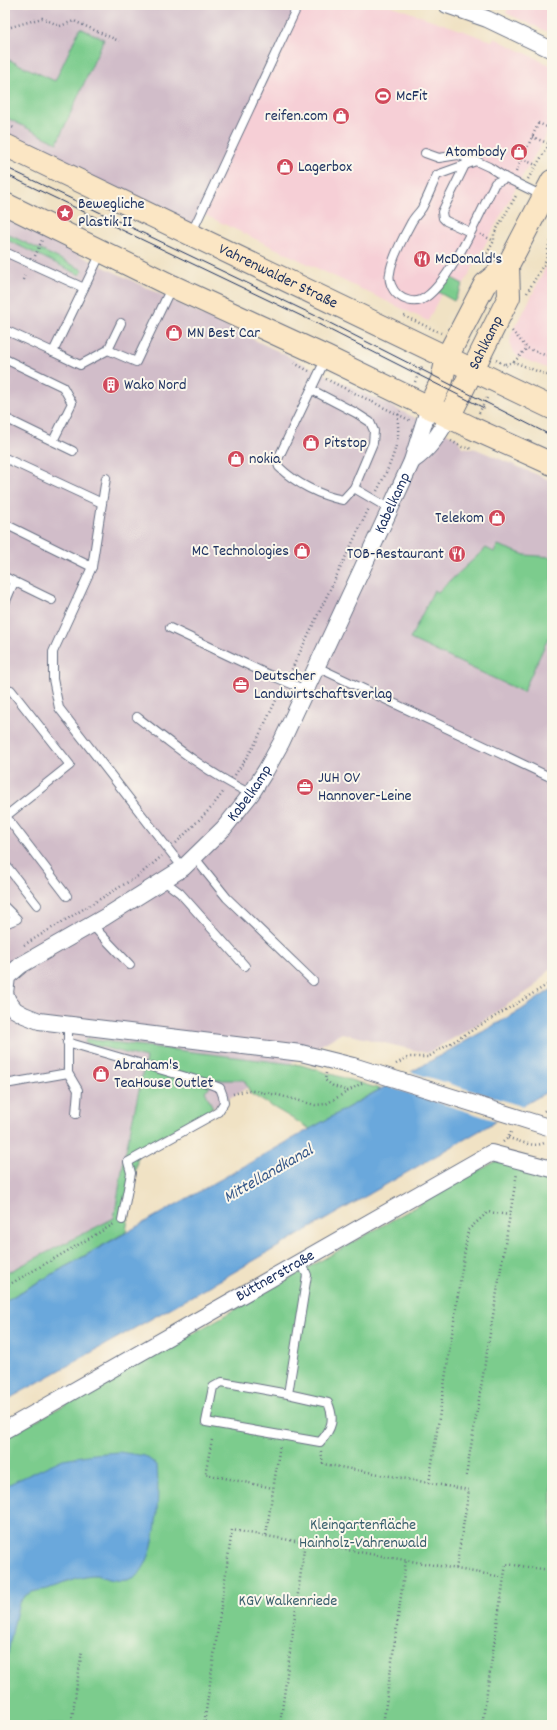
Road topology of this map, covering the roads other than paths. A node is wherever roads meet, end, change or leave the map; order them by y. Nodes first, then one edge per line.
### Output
1 (298, 5) edge
2 (447, 5) edge
3 (484, 11) edge
4 (552, 50) edge
5 (5, 145) edge
6 (425, 154) dead end
7 (476, 161) junction
8 (465, 165) junction
9 (506, 178) junction
10 (548, 188) edge
11 (5, 204) edge
12 (470, 232) junction
13 (191, 234) junction
14 (102, 251) junction
15 (5, 252) edge
16 (508, 265) junction
17 (172, 286) junction
18 (84, 288) junction
19 (121, 323) dead end
20 (5, 330) edge
21 (108, 350) junction
22 (53, 352) junction
23 (326, 357) junction
24 (447, 357) junction
25 (5, 359) edge
26 (472, 370) junction
27 (312, 390) junction
28 (429, 407) junction
29 (552, 408) edge
30 (449, 417) junction
31 (5, 418) edge
32 (53, 441) junction
33 (73, 450) dead end
34 (5, 458) edge
35 (412, 461) junction
36 (552, 464) edge
37 (106, 478) dead end
38 (354, 488) junction
39 (102, 503) junction
40 (390, 509) junction
41 (5, 524) edge
42 (92, 567) junction
43 (5, 577) edge
44 (14, 582) junction
45 (52, 600) dead end
46 (5, 603) edge
47 (170, 628) dead end
48 (317, 667) junction
49 (11, 690) dead end
50 (306, 690) junction
51 (137, 717) dead end
52 (552, 778) edge
53 (250, 794) junction
54 (5, 816) edge
55 (189, 863) junction
56 (5, 864) edge
57 (164, 881) junction
58 (67, 896) dead end
59 (37, 905) dead end
60 (5, 907) edge
61 (5, 924) edge
62 (92, 925) junction
63 (130, 965) dead end
64 (245, 966) dead end
65 (313, 981) dead end
66 (5, 988) edge
67 (68, 1025) junction
68 (68, 1042) junction
69 (68, 1073) junction
70 (5, 1084) edge
71 (76, 1114) dead end
72 (550, 1131) edge
73 (552, 1169) edge
74 (122, 1220) road end
75 (302, 1262) junction
76 (288, 1394) junction
77 (5, 1430) edge

1 - 13 lane
2 - 3 street
3 - 4 street
5 - 13 main road, Vahrenwalder Straße
6 - 7 lane
7 - 8 lane
7 - 9 lane
8 - 12 lane
8 - 12 lane
9 - 10 lane
9 - 12 lane
10 - 16 main road, Sahlkamp
11 - 14 main road
13 - 24 main road, Vahrenwalder Straße
14 - 17 main road
14 - 18 lane
15 - 18 lane
16 - 24 main road, Sahlkamp
16 - 26 main road, Sahlkamp
17 - 21 lane
17 - 23 main road
18 - 22 lane
19 - 21 lane
20 - 22 lane
21 - 22 lane
23 - 27 lane
23 - 28 main road
24 - 26 main road, Vahrenwalder Straße
24 - 28 main road, Sahlkamp
25 - 32 lane
26 - 29 main road, Vahrenwalder Straße
26 - 30 main road, Sahlkamp
27 - 38 lane
27 - 38 lane
28 - 30 main road
28 - 35 street, Kabelkamp
30 - 35 street, Kabelkamp
30 - 36 main road
31 - 32 lane
32 - 33 lane
34 - 39 lane
35 - 40 street, Kabelkamp
37 - 39 lane
38 - 40 lane
39 - 42 lane
40 - 48 street, Kabelkamp
41 - 42 lane
42 - 55 lane
43 - 44 lane
44 - 45 lane
44 - 46 lane
47 - 50 lane
48 - 50 street, Kabelkamp
48 - 52 lane
49 - 54 lane
50 - 53 street, Kabelkamp
51 - 53 lane
53 - 55 street, Kabelkamp
54 - 58 lane
55 - 57 street, Kabelkamp
55 - 65 lane
56 - 59 lane
57 - 62 street, Kabelkamp
57 - 64 lane
60 - 61 lane
62 - 63 lane
62 - 66 street, Kabelkamp
66 - 67 street, Kabelkamp
67 - 68 lane
67 - 72 street, bridge
68 - 69 lane
68 - 74 lane
69 - 70 lane
69 - 71 lane
73 - 75 street, Büttnerstraße
75 - 76 lane
75 - 77 street, Büttnerstraße
76 - 76 lane

